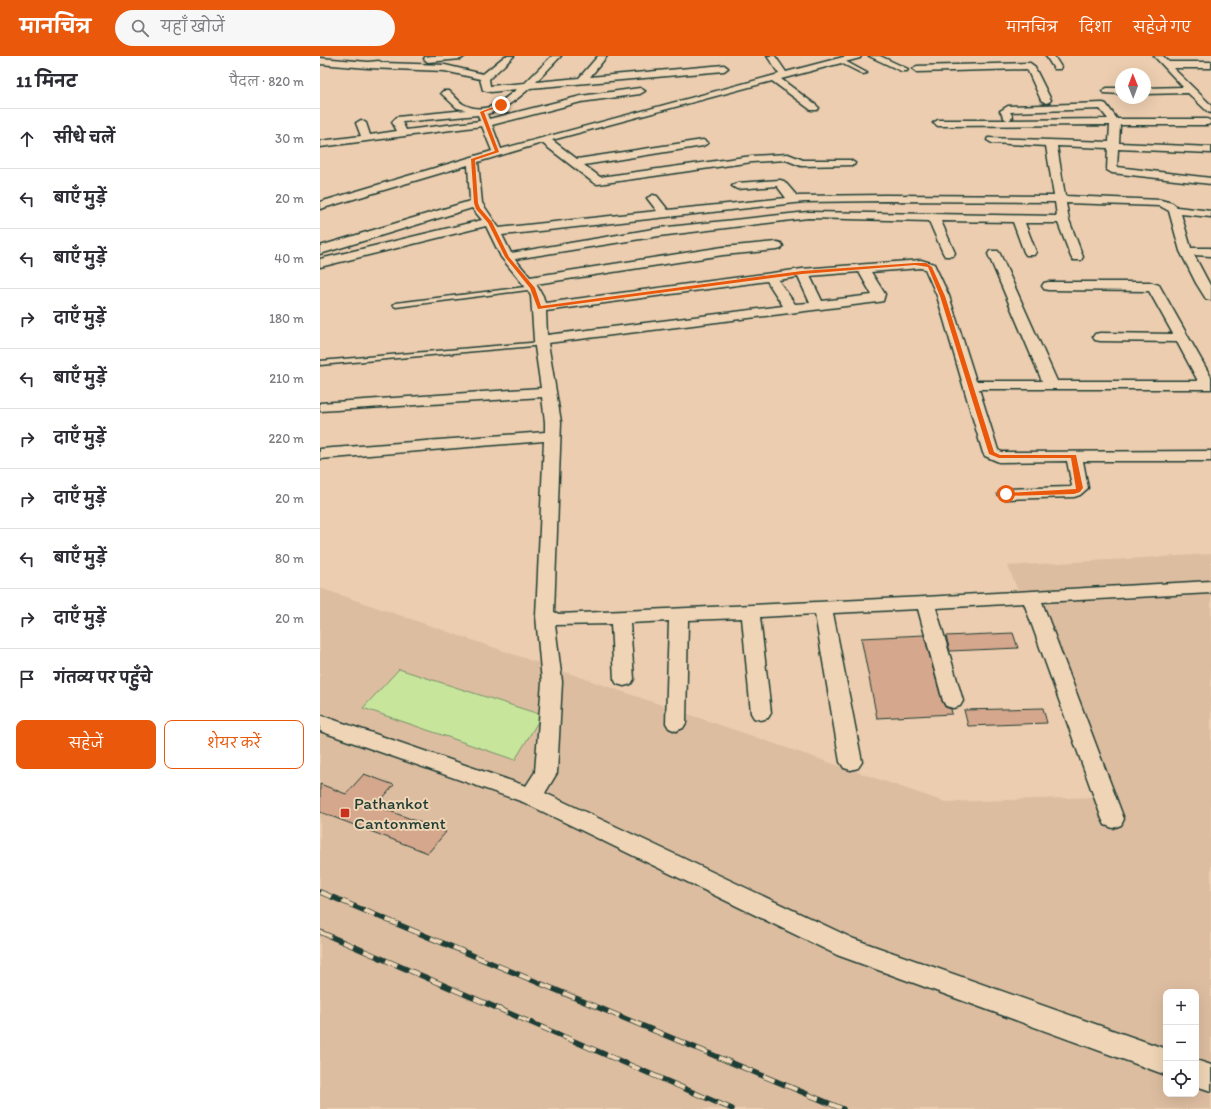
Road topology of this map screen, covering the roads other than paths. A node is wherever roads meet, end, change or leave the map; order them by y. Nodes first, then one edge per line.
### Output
1 (461, 56) edge
2 (510, 56) edge
3 (557, 56) edge
4 (603, 56) edge
5 (721, 56) edge
6 (771, 56) edge
7 (873, 56) edge
8 (977, 56) edge
9 (1050, 56) edge
10 (1158, 56) edge
11 (850, 58) edge
12 (930, 58) dead end
13 (322, 59) edge
14 (943, 63) dead end
15 (368, 65) junction
16 (1172, 65) junction
17 (1211, 66) edge
18 (977, 67) junction
19 (1058, 67) dead end
20 (904, 69) dead end
21 (917, 69) dead end
22 (865, 73) dead end
23 (784, 75) junction
24 (484, 78) junction
25 (774, 78) junction
26 (727, 79) junction
27 (582, 81) junction
28 (526, 87) junction
29 (1191, 90) junction
30 (640, 91) dead end
31 (1107, 91) dead end
32 (1115, 91) edge
33 (1151, 91) edge
34 (446, 93) dead end
35 (1046, 100) dead end
36 (814, 108) dead end
37 (1211, 110) edge
38 (482, 112) junction
39 (1008, 116) dead end
40 (1207, 122) dead end
41 (361, 123) dead end
42 (486, 123) junction
43 (938, 123) dead end
44 (1115, 123) junction
45 (403, 134) junction
46 (367, 139) junction
47 (544, 139) junction
48 (992, 140) dead end
49 (1051, 142) junction
50 (320, 144) edge
51 (703, 144) dead end
52 (1114, 146) junction
53 (1211, 150) edge
54 (497, 152) junction
55 (473, 159) junction
56 (574, 163) junction
57 (850, 163) dead end
58 (1211, 181) edge
59 (737, 186) dead end
60 (654, 198) dead end
61 (1059, 199) junction
62 (794, 200) junction
63 (476, 203) junction
64 (320, 206) edge
65 (1174, 210) junction
66 (664, 213) junction
67 (1211, 214) edge
68 (934, 218) junction
69 (1018, 219) junction
70 (1063, 220) junction
71 (492, 227) junction
72 (777, 246) dead end
73 (320, 250) edge
74 (1186, 251) junction
75 (1030, 252) dead end
76 (1211, 252) edge
77 (949, 253) dead end
78 (994, 254) dead end
79 (507, 257) junction
80 (1077, 257) dead end
81 (320, 263) edge
82 (862, 268) junction
83 (802, 273) junction
84 (770, 277) junction
85 (530, 284) junction
86 (1048, 286) dead end
87 (1211, 296) edge
88 (396, 305) dead end
89 (818, 305) junction
90 (539, 308) junction
91 (791, 308) junction
92 (1100, 337) dead end
93 (1183, 338) junction
94 (541, 342) junction
95 (320, 363) edge
96 (970, 385) junction
97 (1210, 385) edge
98 (1052, 386) junction
99 (548, 392) junction
100 (320, 407) edge
101 (552, 436) junction
102 (320, 454) edge
103 (1074, 456) junction
104 (1211, 456) edge
105 (1006, 494) dead end
106 (1211, 587) edge
107 (1032, 598) junction
108 (925, 603) junction
109 (823, 608) junction
110 (750, 610) junction
111 (679, 614) junction
112 (545, 616) junction
113 (620, 617) junction
114 (624, 679) dead end
115 (953, 701) dead end
116 (761, 713) dead end
117 (320, 723) edge
118 (676, 723) dead end
119 (851, 762) dead end
120 (531, 796) junction
121 (1113, 819) dead end
122 (1163, 1061) edge
123 (1199, 1074) edge
124 (1211, 1078) edge

1 - 15 street
2 - 24 street
3 - 28 street
4 - 27 street
5 - 26 street
6 - 23 street
7 - 20 street
8 - 18 street
9 - 19 street
10 - 16 street
11 - 22 lane
11 - 23 street
12 - 14 street
13 - 15 street
15 - 24 street
16 - 17 street
16 - 29 street
18 - 21 street
18 - 35 street
23 - 25 street
24 - 28 street
25 - 26 street
25 - 36 street
26 - 27 street
26 - 47 street
27 - 28 street
28 - 38 street
29 - 33 street
29 - 37 street
30 - 42 street
31 - 32 street
34 - 38 street
38 - 42 street
38 - 45 street
39 - 44 street
40 - 44 street
41 - 46 street
42 - 45 street
42 - 54 street
43 - 44 street
44 - 52 street
45 - 46 street
46 - 50 street
47 - 54 street
47 - 56 street
48 - 49 street
49 - 52 street
49 - 61 street
51 - 56 street
52 - 53 street
52 - 58 street
54 - 55 street
55 - 63 street
55 - 64 street
56 - 57 street
59 - 62 street
60 - 66 street
61 - 62 street
61 - 65 street
61 - 70 street
62 - 66 street
63 - 71 street
63 - 73 street
65 - 67 street
65 - 74 street
66 - 71 street
68 - 69 street
68 - 77 street
68 - 79 street
69 - 70 street
69 - 75 street
70 - 80 street
71 - 79 street
71 - 81 street
72 - 85 street
74 - 76 street
74 - 87 street
78 - 98 street
79 - 85 street
82 - 83 street
82 - 89 street
82 - 96 street
83 - 84 street
83 - 89 street
84 - 90 street
84 - 91 street
85 - 88 lane
85 - 90 street
86 - 93 street
89 - 91 street
90 - 94 street
91 - 94 street
92 - 93 street
93 - 97 street
94 - 95 lane
94 - 99 street
96 - 98 street
96 - 103 street
97 - 98 street
99 - 100 street
99 - 101 street
101 - 102 street
101 - 112 street
103 - 104 street
103 - 105 street
106 - 107 street
107 - 108 street
107 - 121 street
108 - 109 street
108 - 115 street
109 - 110 street
109 - 119 street
110 - 111 street
110 - 116 street
111 - 113 street
111 - 118 street
112 - 113 street
112 - 120 street
113 - 114 street
117 - 120 street
120 - 122 street
123 - 124 street

